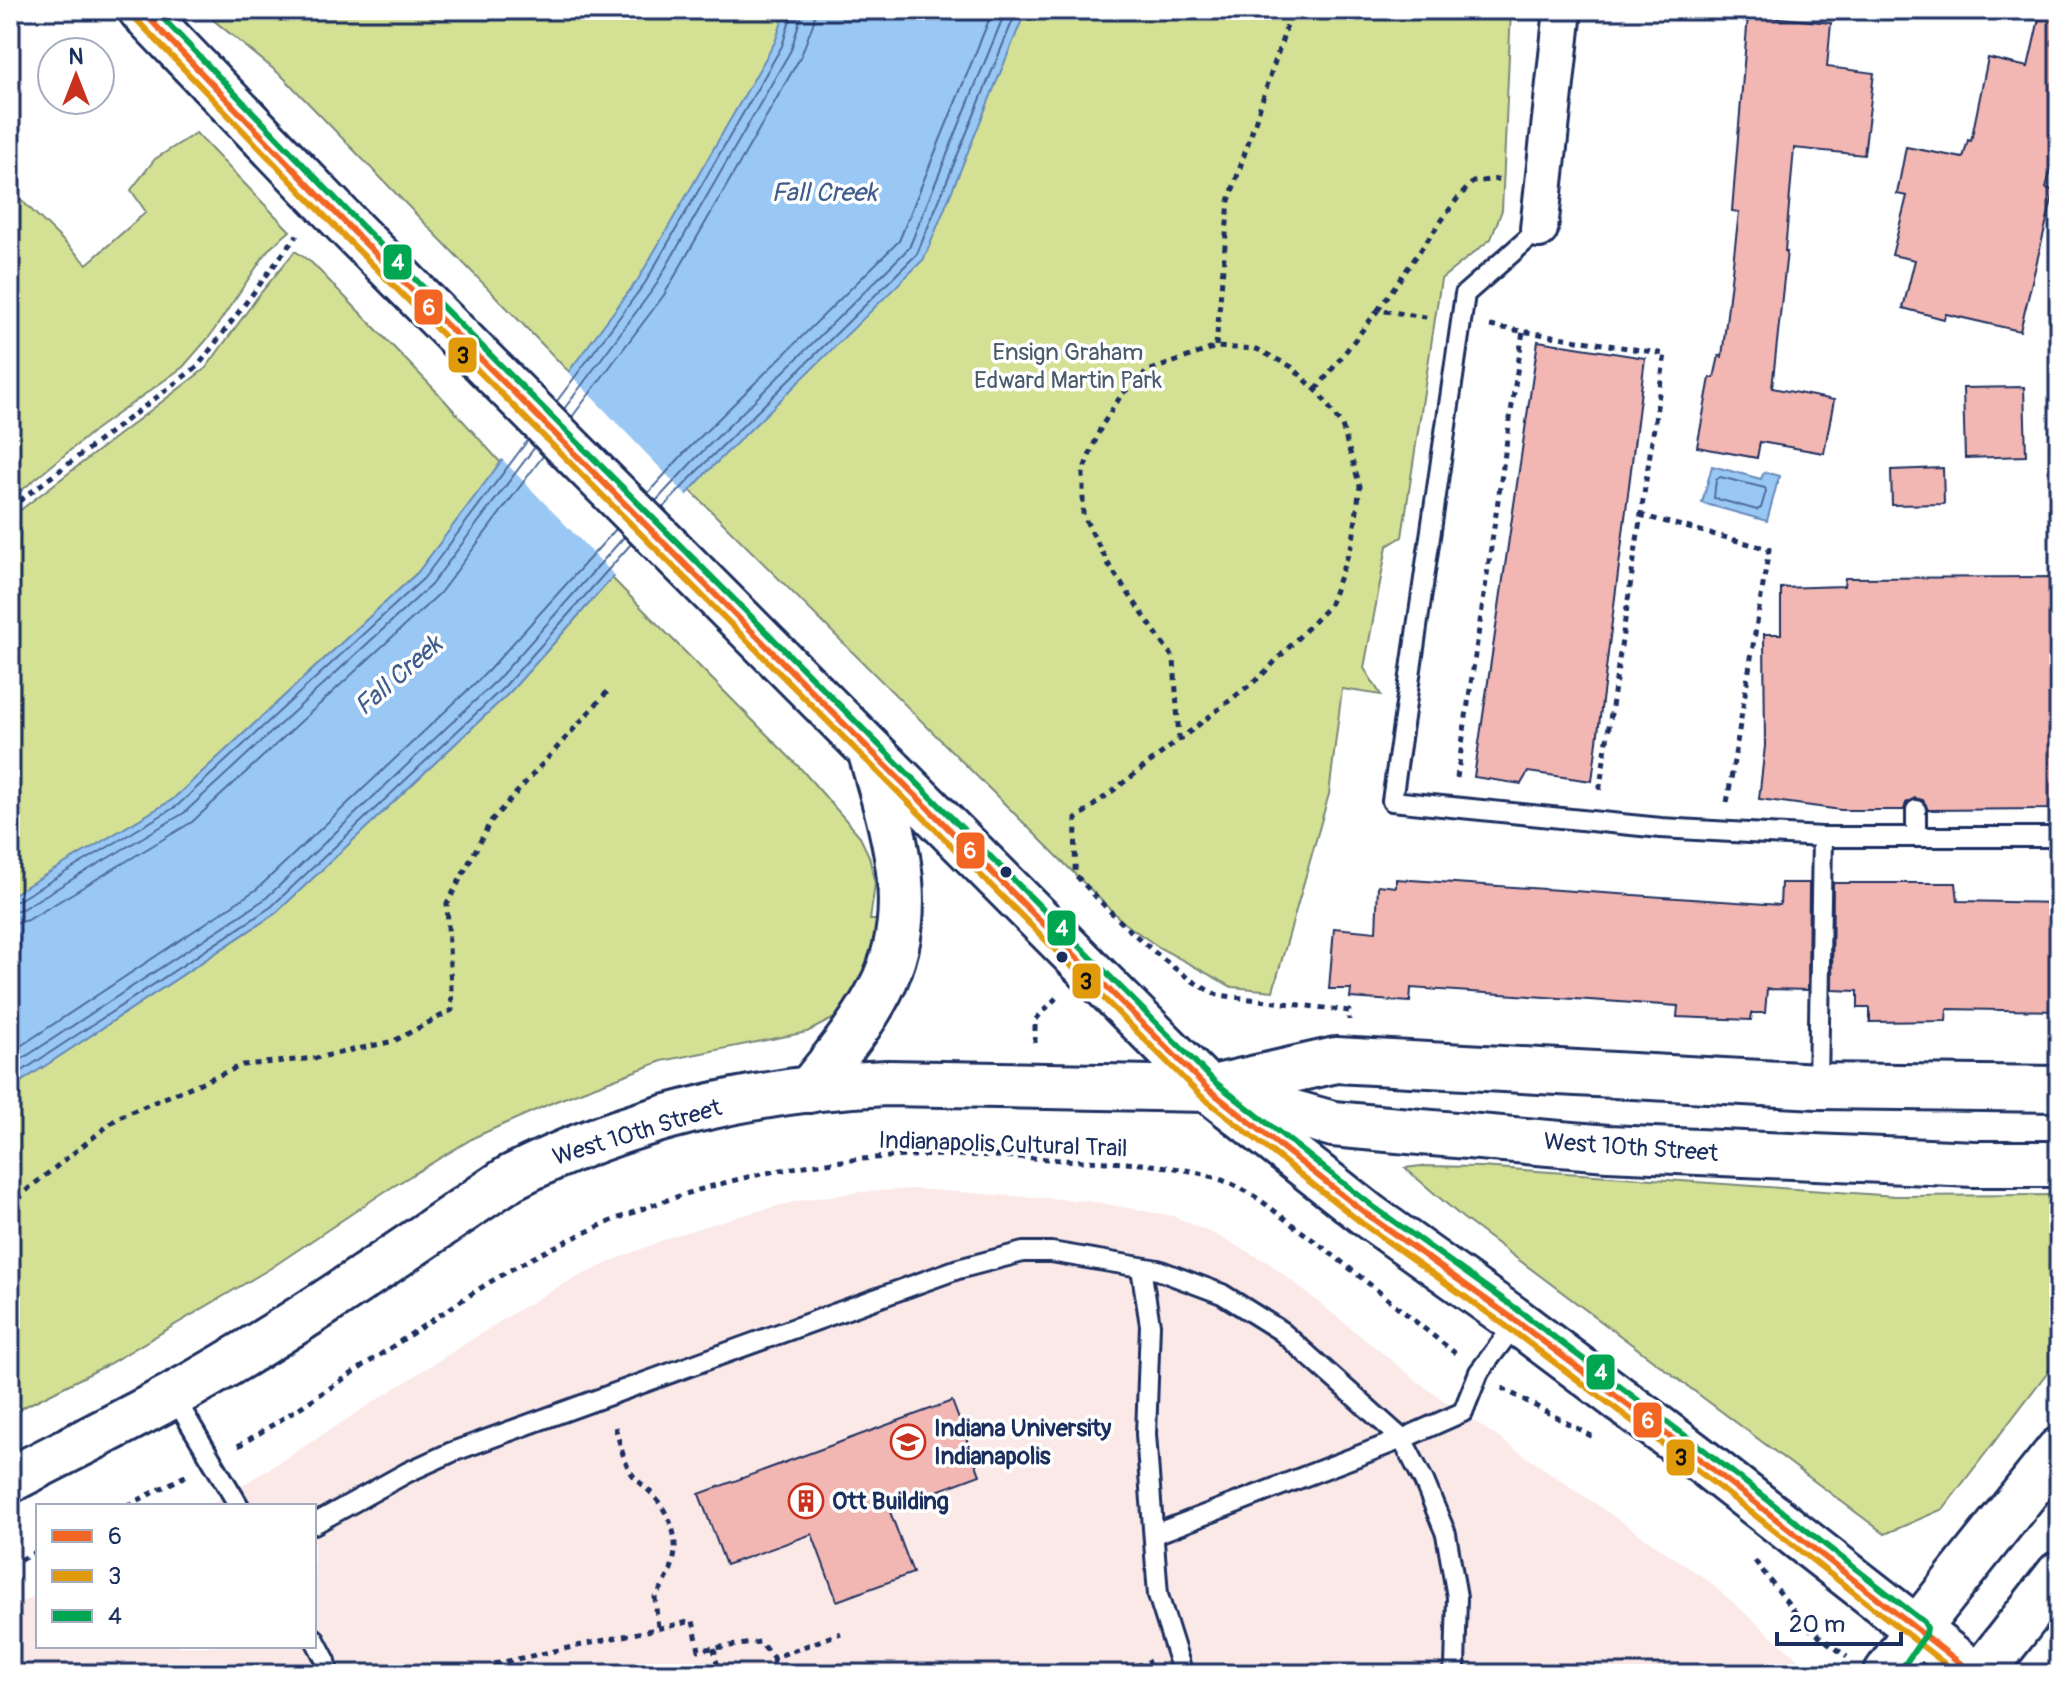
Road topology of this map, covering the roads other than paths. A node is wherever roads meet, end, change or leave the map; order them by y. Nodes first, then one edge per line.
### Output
1 (141, 10) edge
2 (1563, 10) edge
3 (1539, 229) joint
4 (871, 753) junction
5 (1916, 810) dead end
6 (1822, 837) junction
7 (1916, 837) junction
8 (2059, 837) edge
9 (1818, 1086) junction
10 (1208, 1089) junction
11 (2059, 1089) edge
12 (809, 1090) junction
13 (2059, 1164) edge
14 (1141, 1268) junction
15 (1517, 1322) junction
16 (173, 1395) junction
17 (1402, 1439) junction
18 (2059, 1450) edge
19 (10, 1480) edge
20 (238, 1504) edge
21 (316, 1523) edge
22 (1155, 1534) junction
23 (2059, 1574) edge
24 (1917, 1629) junction
25 (316, 1642) edge
26 (1867, 1666) edge
27 (328, 1674) edge
28 (1183, 1674) edge
29 (1451, 1674) edge
30 (1974, 1674) edge
31 (1981, 1674) edge

1 - 4 main road
2 - 3 street
3 - 6 lane
4 - 10 main road
4 - 12 main road
5 - 7 lane
6 - 7 lane
6 - 9 lane
7 - 8 lane
9 - 10 main road, West 10th Street
9 - 11 main road, West 10th Street
10 - 12 main road, West 10th Street
10 - 13 main road, West 10th Street
10 - 15 main road
12 - 16 main road, West 10th Street
14 - 17 lane
14 - 21 lane
14 - 22 lane
15 - 17 lane
15 - 24 main road
16 - 19 main road, West 10th Street
16 - 20 lane
17 - 22 lane
17 - 29 lane
18 - 24 main road
22 - 28 lane
23 - 31 main road
24 - 26 main road
24 - 30 main road
25 - 27 lane

